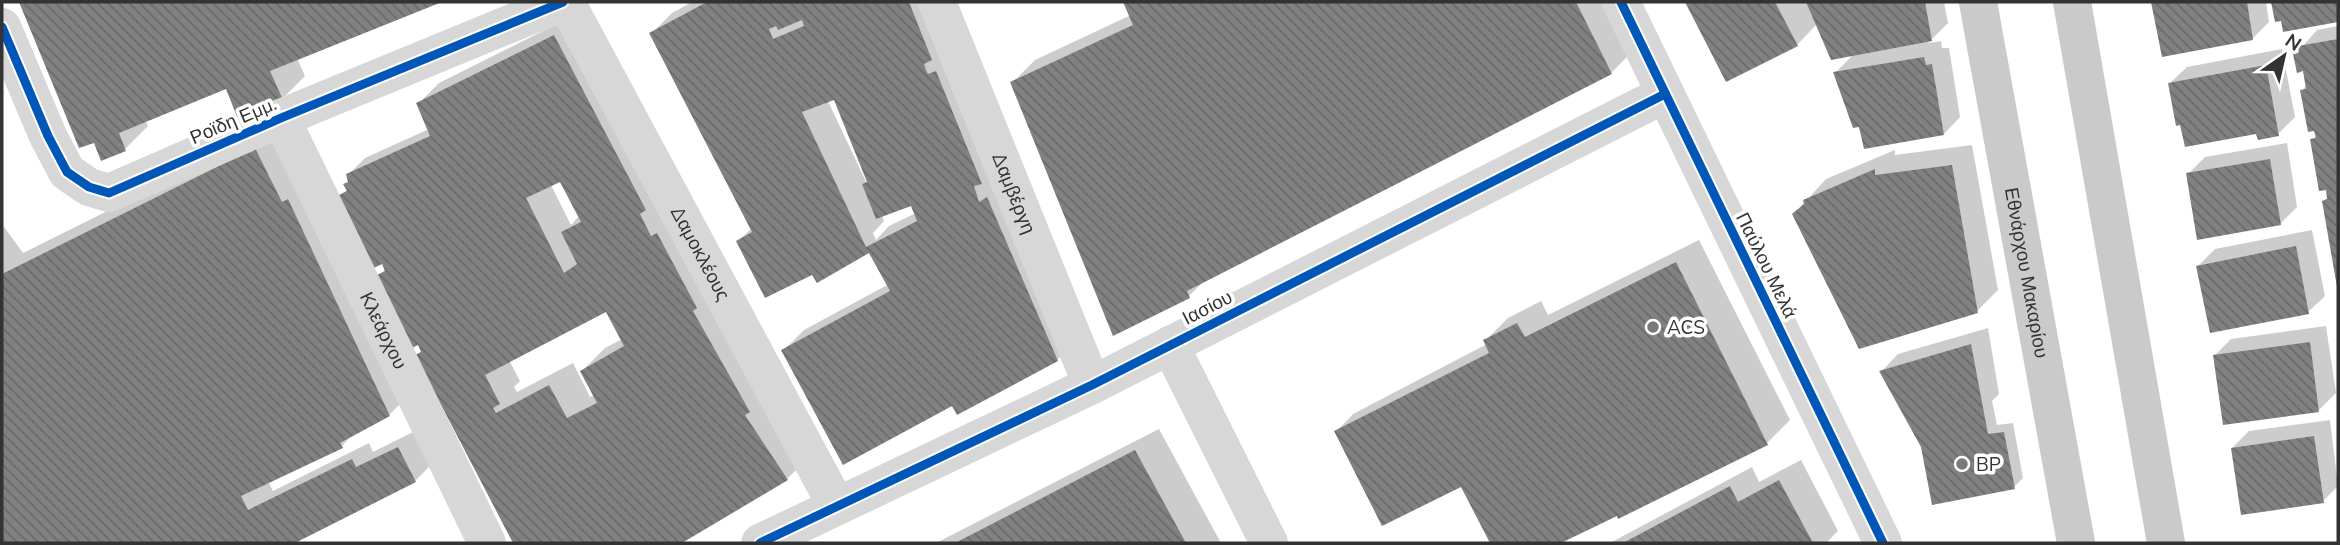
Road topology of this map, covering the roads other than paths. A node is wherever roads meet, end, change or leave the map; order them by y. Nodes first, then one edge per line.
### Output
1 (564, 2) edge
2 (937, 2) edge
3 (1621, 2) edge
4 (1978, 2) edge
5 (2072, 2) edge
6 (2, 27) edge
7 (1665, 94) junction
8 (281, 118) junction
9 (1170, 345) junction
10 (1092, 385) junction
11 (836, 505) junction
12 (487, 543) edge
13 (760, 543) edge
14 (1269, 543) edge
15 (1883, 543) edge
16 (2076, 543) edge
17 (2166, 543) edge

1 - 8 street, Ροϊδη Εμμ.
1 - 11 street, Δαμοκλέους
2 - 10 street, Δαμβέργη
3 - 7 street, Παύλου Μελά
4 - 16 main road, Εθνάρχου Μακαρίου
5 - 17 main road
6 - 8 street, Ροϊδη Εμμ.
7 - 9 street, Ιασίου
7 - 15 street, Παύλου Μελά
8 - 12 street, Κλεάρχου
9 - 10 street, Ιασίου
9 - 14 street
10 - 11 street, Ιασίου
11 - 13 street, Ιασίου

